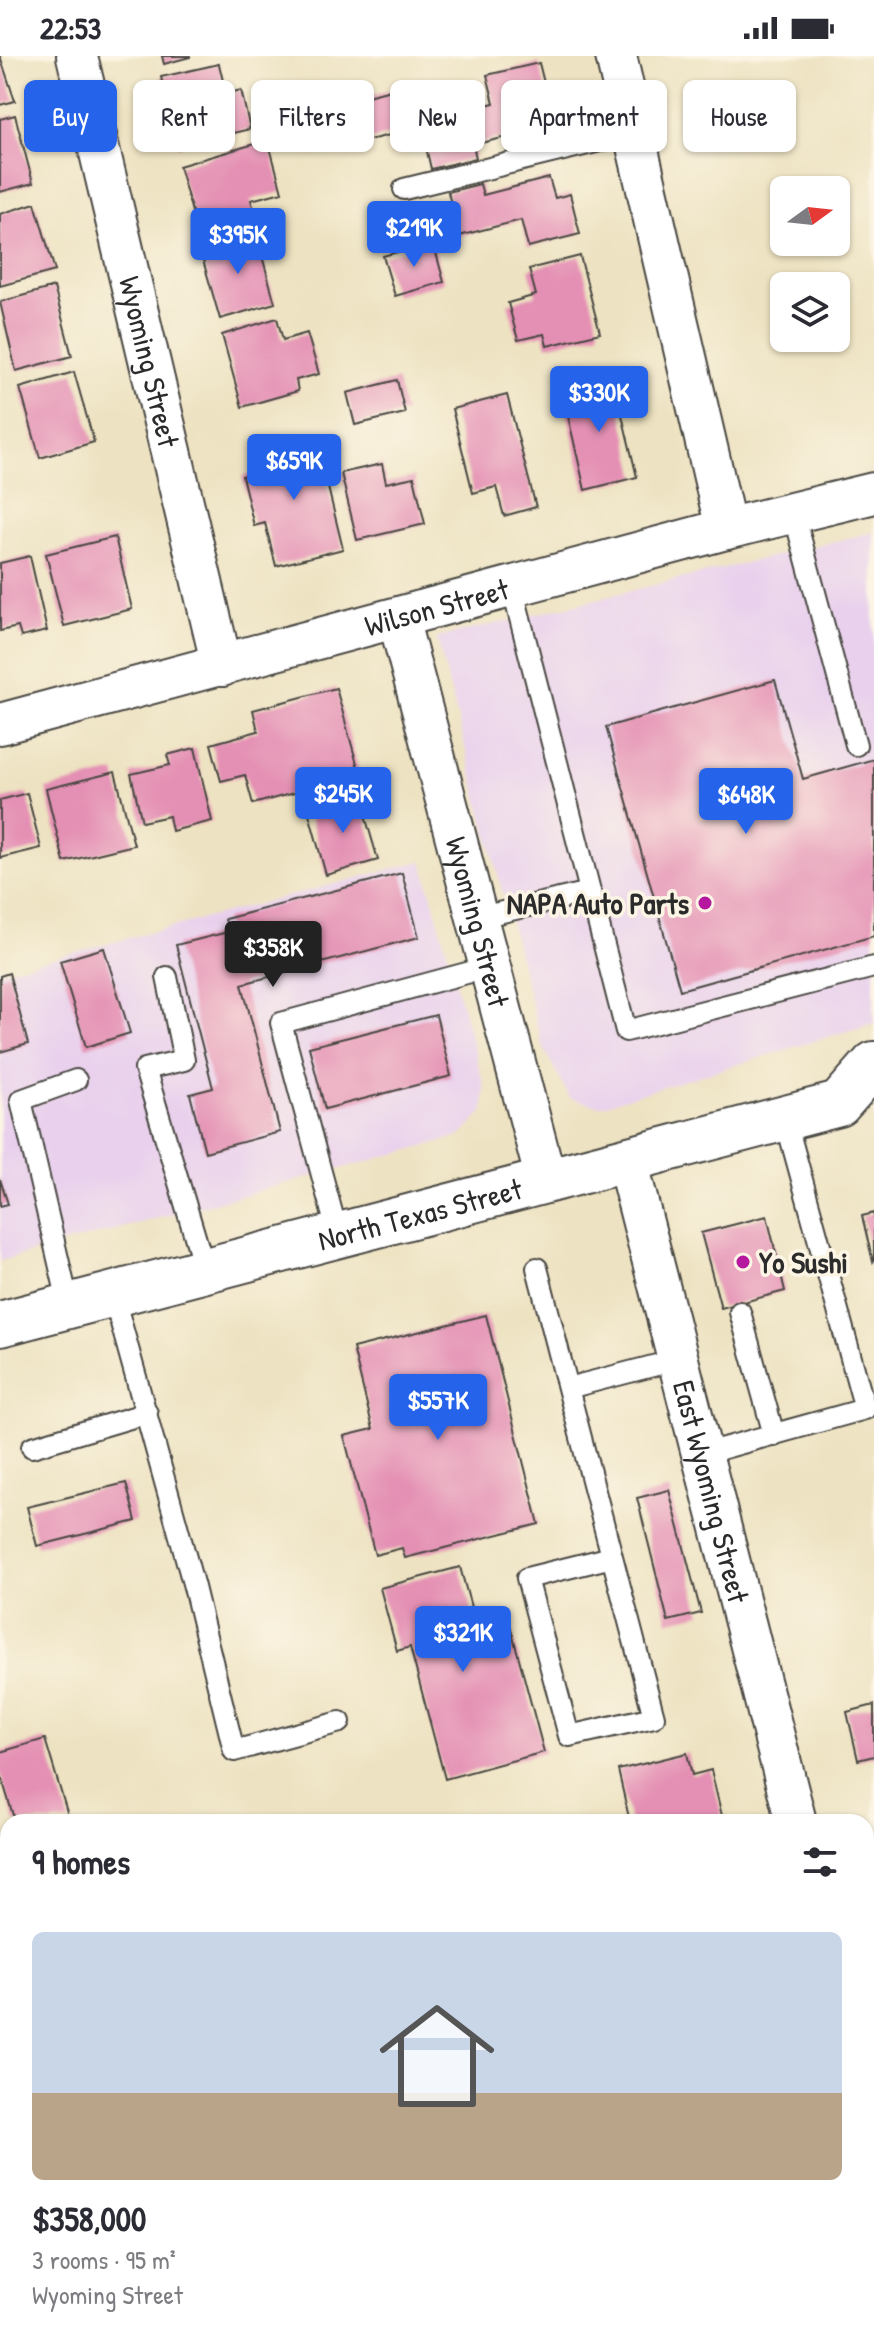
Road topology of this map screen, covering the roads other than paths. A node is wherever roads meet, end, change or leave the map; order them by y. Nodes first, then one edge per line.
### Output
1 (77, 56) edge
2 (616, 56) edge
3 (621, 80) edge
4 (555, 152) edge
5 (637, 152) edge
6 (404, 189) dead end
7 (874, 493) edge
8 (794, 514) junction
9 (726, 529) junction
10 (512, 587) junction
11 (398, 618) junction
12 (222, 666) junction
13 (0, 724) edge
14 (856, 745) dead end
15 (590, 892) junction
16 (476, 918) junction
17 (489, 967) junction
18 (874, 967) edge
19 (167, 977) dead end
20 (874, 1064) edge
21 (76, 1080) dead end
22 (857, 1112) edge
23 (785, 1118) junction
24 (627, 1160) junction
25 (546, 1180) junction
26 (338, 1235) junction
27 (537, 1268) dead end
28 (205, 1270) junction
29 (113, 1294) junction
30 (69, 1306) junction
31 (740, 1312) dead end
32 (0, 1324) edge
33 (676, 1360) junction
34 (568, 1388) junction
35 (147, 1413) junction
36 (774, 1435) junction
37 (32, 1447) dead end
38 (699, 1455) junction
39 (612, 1557) junction
40 (340, 1722) dead end
41 (794, 1814) edge

1 - 12 street, Wyoming Street
2 - 3 street
4 - 6 lane
5 - 9 street
7 - 8 street, Wilson Street
8 - 9 street, Wilson Street
8 - 14 lane
9 - 10 street, Wilson Street
10 - 11 street, Wilson Street
10 - 15 lane
11 - 12 street, Wilson Street
11 - 16 street, Wyoming Street
12 - 13 street, Wilson Street
15 - 16 lane
15 - 18 lane
16 - 17 street, Wyoming Street
17 - 25 street, Wyoming Street
17 - 26 lane
19 - 28 lane
20 - 22 main road, North Texas Street
21 - 30 lane
22 - 23 main road, North Texas Street
23 - 24 main road, North Texas Street
23 - 36 lane
24 - 25 main road, North Texas Street
24 - 33 street, East Wyoming Street
25 - 26 main road, North Texas Street
26 - 28 main road, North Texas Street
27 - 34 lane
28 - 29 main road, North Texas Street
29 - 30 main road, North Texas Street
29 - 35 lane
30 - 32 main road, North Texas Street
31 - 36 lane
33 - 34 lane
33 - 38 street, East Wyoming Street
34 - 39 lane
35 - 37 lane
35 - 40 lane
36 - 38 lane
38 - 41 street, East Wyoming Street
39 - 39 lane

